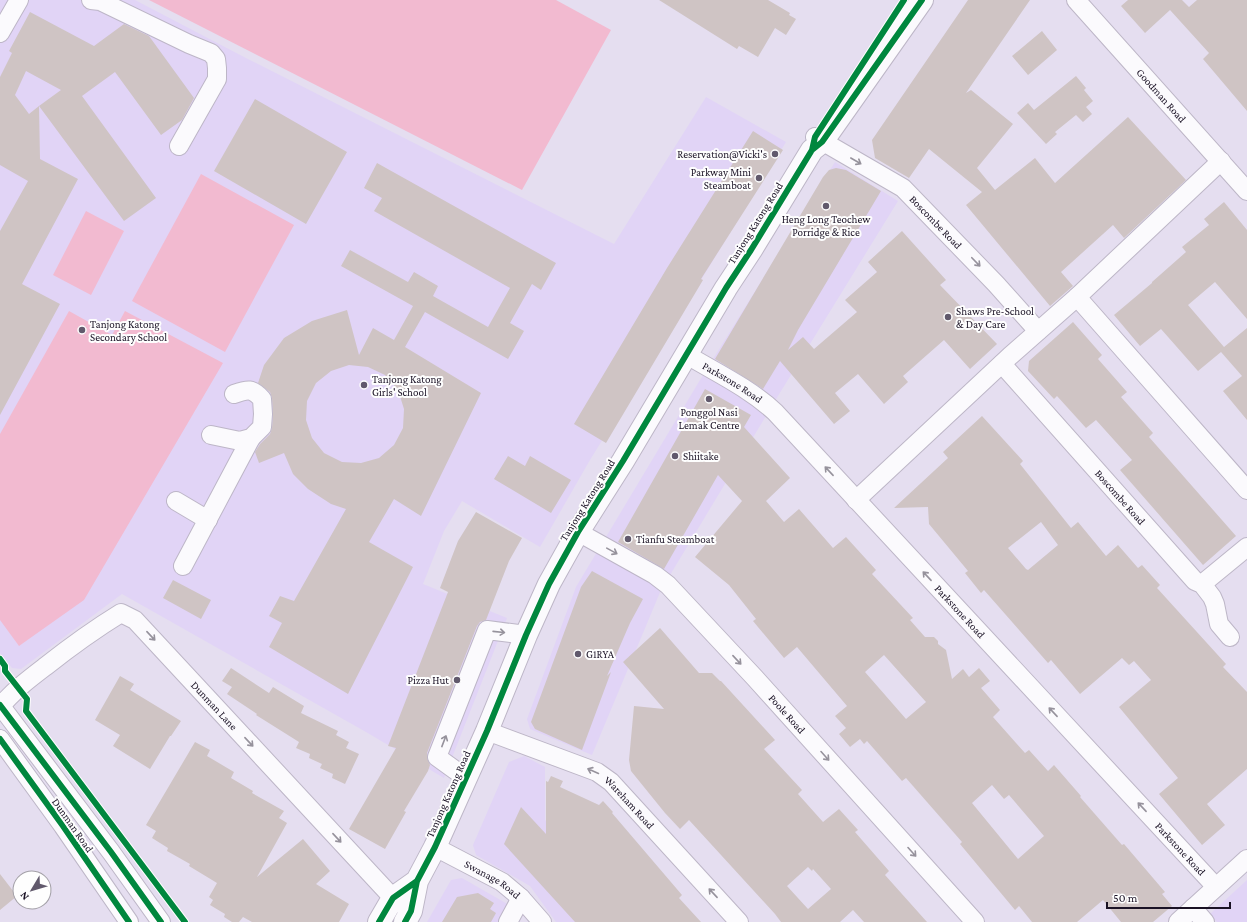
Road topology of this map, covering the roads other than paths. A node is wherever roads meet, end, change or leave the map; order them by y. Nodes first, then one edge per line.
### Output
1 (19, 0) edge
2 (91, 0) edge
3 (904, 0) edge
4 (922, 0) edge
5 (1076, 0) edge
6 (0, 33) edge
7 (816, 143) junction
8 (179, 146) dead end
9 (1220, 161) junction
10 (1247, 191) edge
11 (1077, 297) junction
12 (1038, 331) junction
13 (687, 355) junction
14 (1002, 364) junction
15 (234, 394) dead end
16 (212, 436) dead end
17 (251, 438) junction
18 (1247, 490) edge
19 (856, 500) junction
20 (176, 501) dead end
21 (208, 520) junction
22 (578, 532) junction
23 (1247, 547) edge
24 (183, 566) dead end
25 (1202, 584) junction
26 (526, 635) junction
27 (1230, 637) dead end
28 (0, 706) edge
29 (487, 730) junction
30 (0, 739) edge
31 (466, 778) junction
32 (435, 847) junction
33 (1247, 859) edge
34 (417, 881) junction
35 (1216, 887) junction
36 (393, 898) junction
37 (521, 898) junction
38 (1192, 908) junction
39 (408, 916) edge
40 (129, 922) edge
41 (161, 922) edge
42 (379, 922) edge
43 (508, 922) edge
44 (542, 922) edge
45 (739, 922) edge
46 (975, 922) edge
47 (1178, 922) edge
48 (1205, 922) edge

1 - 6 street
2 - 8 street
3 - 7 main road, Tanjong Katong Road
4 - 7 main road, Tanjong Katong Road
5 - 9 street, Goodman Road
7 -> 12 street, Boscombe Road
7 - 13 main road, Tanjong Katong Road
9 - 10 street, Goodman Road
9 - 11 street
11 - 12 street
11 - 18 street
12 - 14 street
19 -> 13 street, Parkstone Road
13 - 22 main road, Tanjong Katong Road
14 - 19 street
14 - 25 street, Boscombe Road
15 - 17 street
16 - 17 street
17 - 21 street
35 -> 19 street, Parkstone Road
20 - 21 street
21 - 24 street
22 - 26 main road, Tanjong Katong Road
22 -> 46 street, Poole Road
23 - 25 street
25 - 27 street, Boscombe Road
26 - 29 main road, Tanjong Katong Road
31 -> 26 street
28 -> 36 street, Dunman Lane
28 - 41 street, Dunman Road
29 - 31 main road, Tanjong Katong Road
45 -> 29 street, Wareham Road
30 - 40 street, Dunman Road
31 - 32 main road, Tanjong Katong Road
32 - 34 main road, Tanjong Katong Road
32 - 37 street, Swanage Road
33 - 35 street
34 - 36 main road, Tanjong Katong Road
34 - 39 main road, Tanjong Katong Road
35 - 38 street
36 - 39 street, Dunman Lane
36 - 42 main road, Tanjong Katong Road
37 - 43 street
37 - 44 street, Swanage Road
38 - 47 street
38 - 48 street

